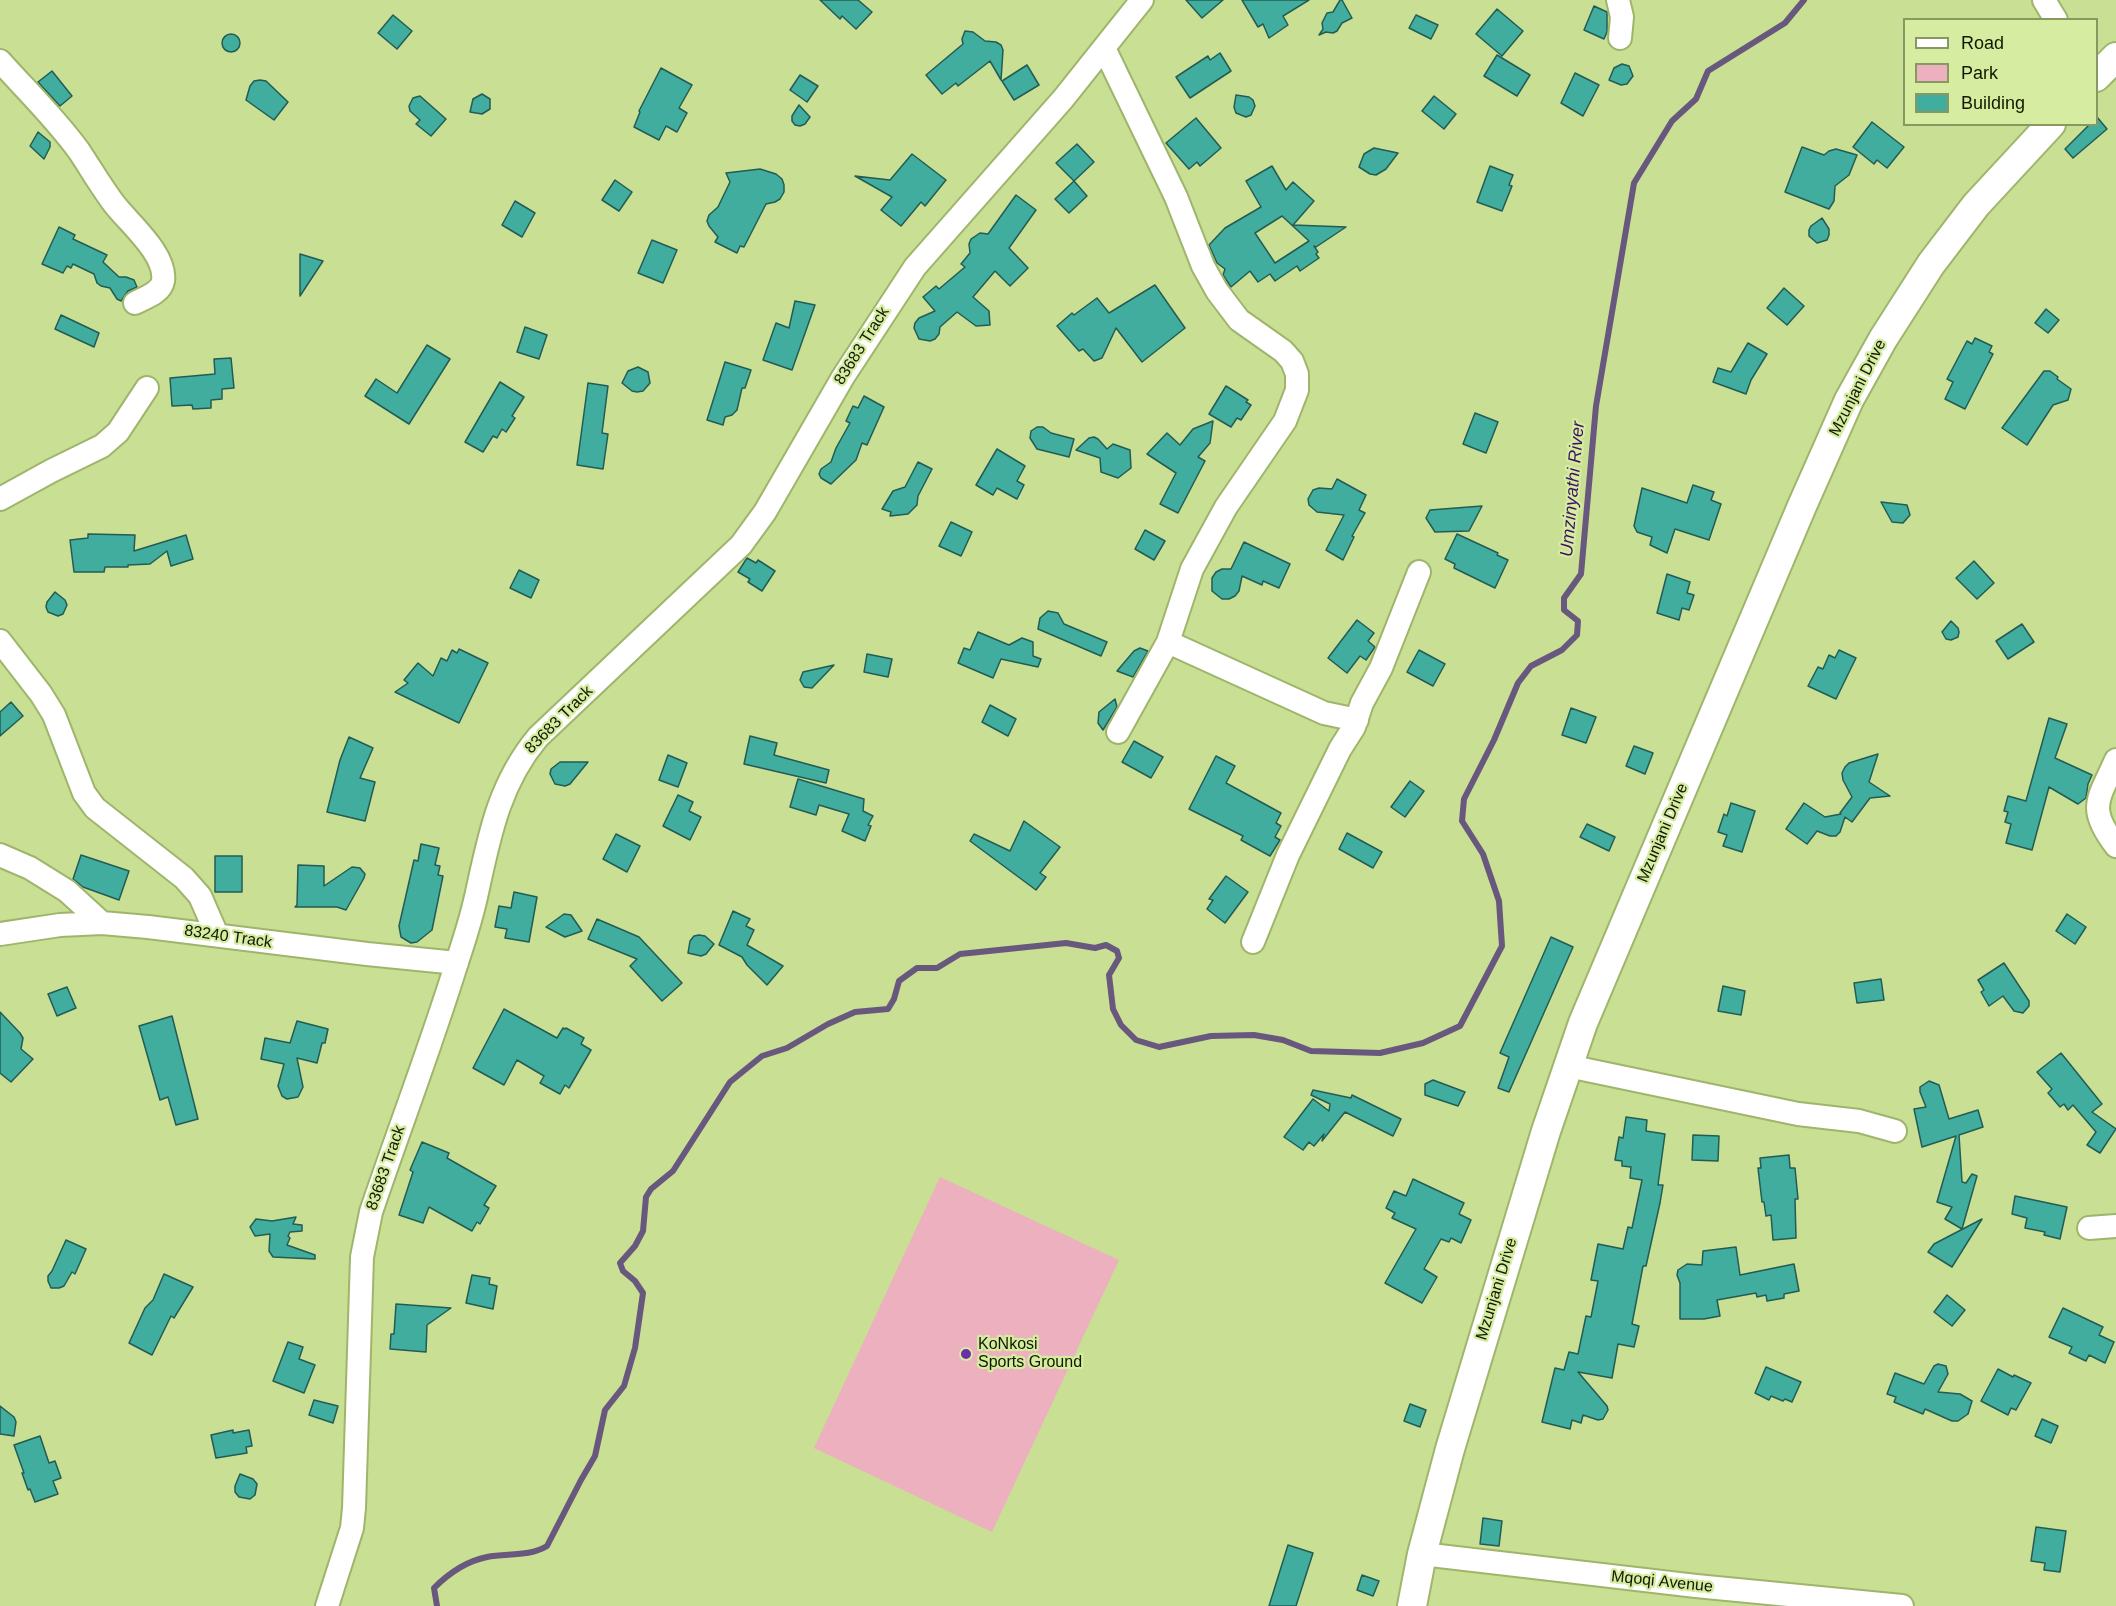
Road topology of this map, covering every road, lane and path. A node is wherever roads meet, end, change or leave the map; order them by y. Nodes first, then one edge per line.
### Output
1 (1142, 0) edge
2 (1618, 0) edge
3 (2044, 0) edge
4 (2055, 18) edge
5 (1620, 38) dead end
6 (1104, 48) junction
7 (2116, 57) edge
8 (0, 61) edge
9 (2098, 76) edge
10 (2049, 126) edge
11 (135, 303) dead end
12 (147, 388) dead end
13 (0, 499) edge
14 (1419, 572) dead end
15 (0, 641) edge
16 (1168, 642) junction
17 (1357, 720) junction
18 (1118, 732) dead end
19 (2116, 760) edge
20 (2116, 846) edge
21 (0, 855) edge
22 (102, 923) junction
23 (0, 934) edge
24 (217, 935) junction
25 (1253, 942) dead end
26 (457, 963) junction
27 (1568, 1066) junction
28 (1895, 1131) dead end
29 (2116, 1226) edge
30 (2089, 1228) dead end
31 (1422, 1554) junction
32 (327, 1606) edge
33 (1412, 1606) edge
34 (1899, 1606) edge

1 - 6 street, 83683 Track
2 - 5 street
3 - 4 street
6 - 16 street
6 - 26 street, 83683 Track
7 - 9 main road
8 - 11 street
10 - 27 main road, Mzunjani Drive
12 - 13 street
14 - 17 street
15 - 24 street
16 - 17 street
16 - 18 street
17 - 25 street
19 - 20 street
21 - 22 street
22 - 23 street, 83240 Track
22 - 24 street, 83240 Track
24 - 26 street, 83240 Track
26 - 32 street, 83683 Track
27 - 28 street
27 - 31 main road, Mzunjani Drive
29 - 30 street
31 - 33 main road, Mzunjani Drive
31 - 34 street, Mqoqi Avenue

